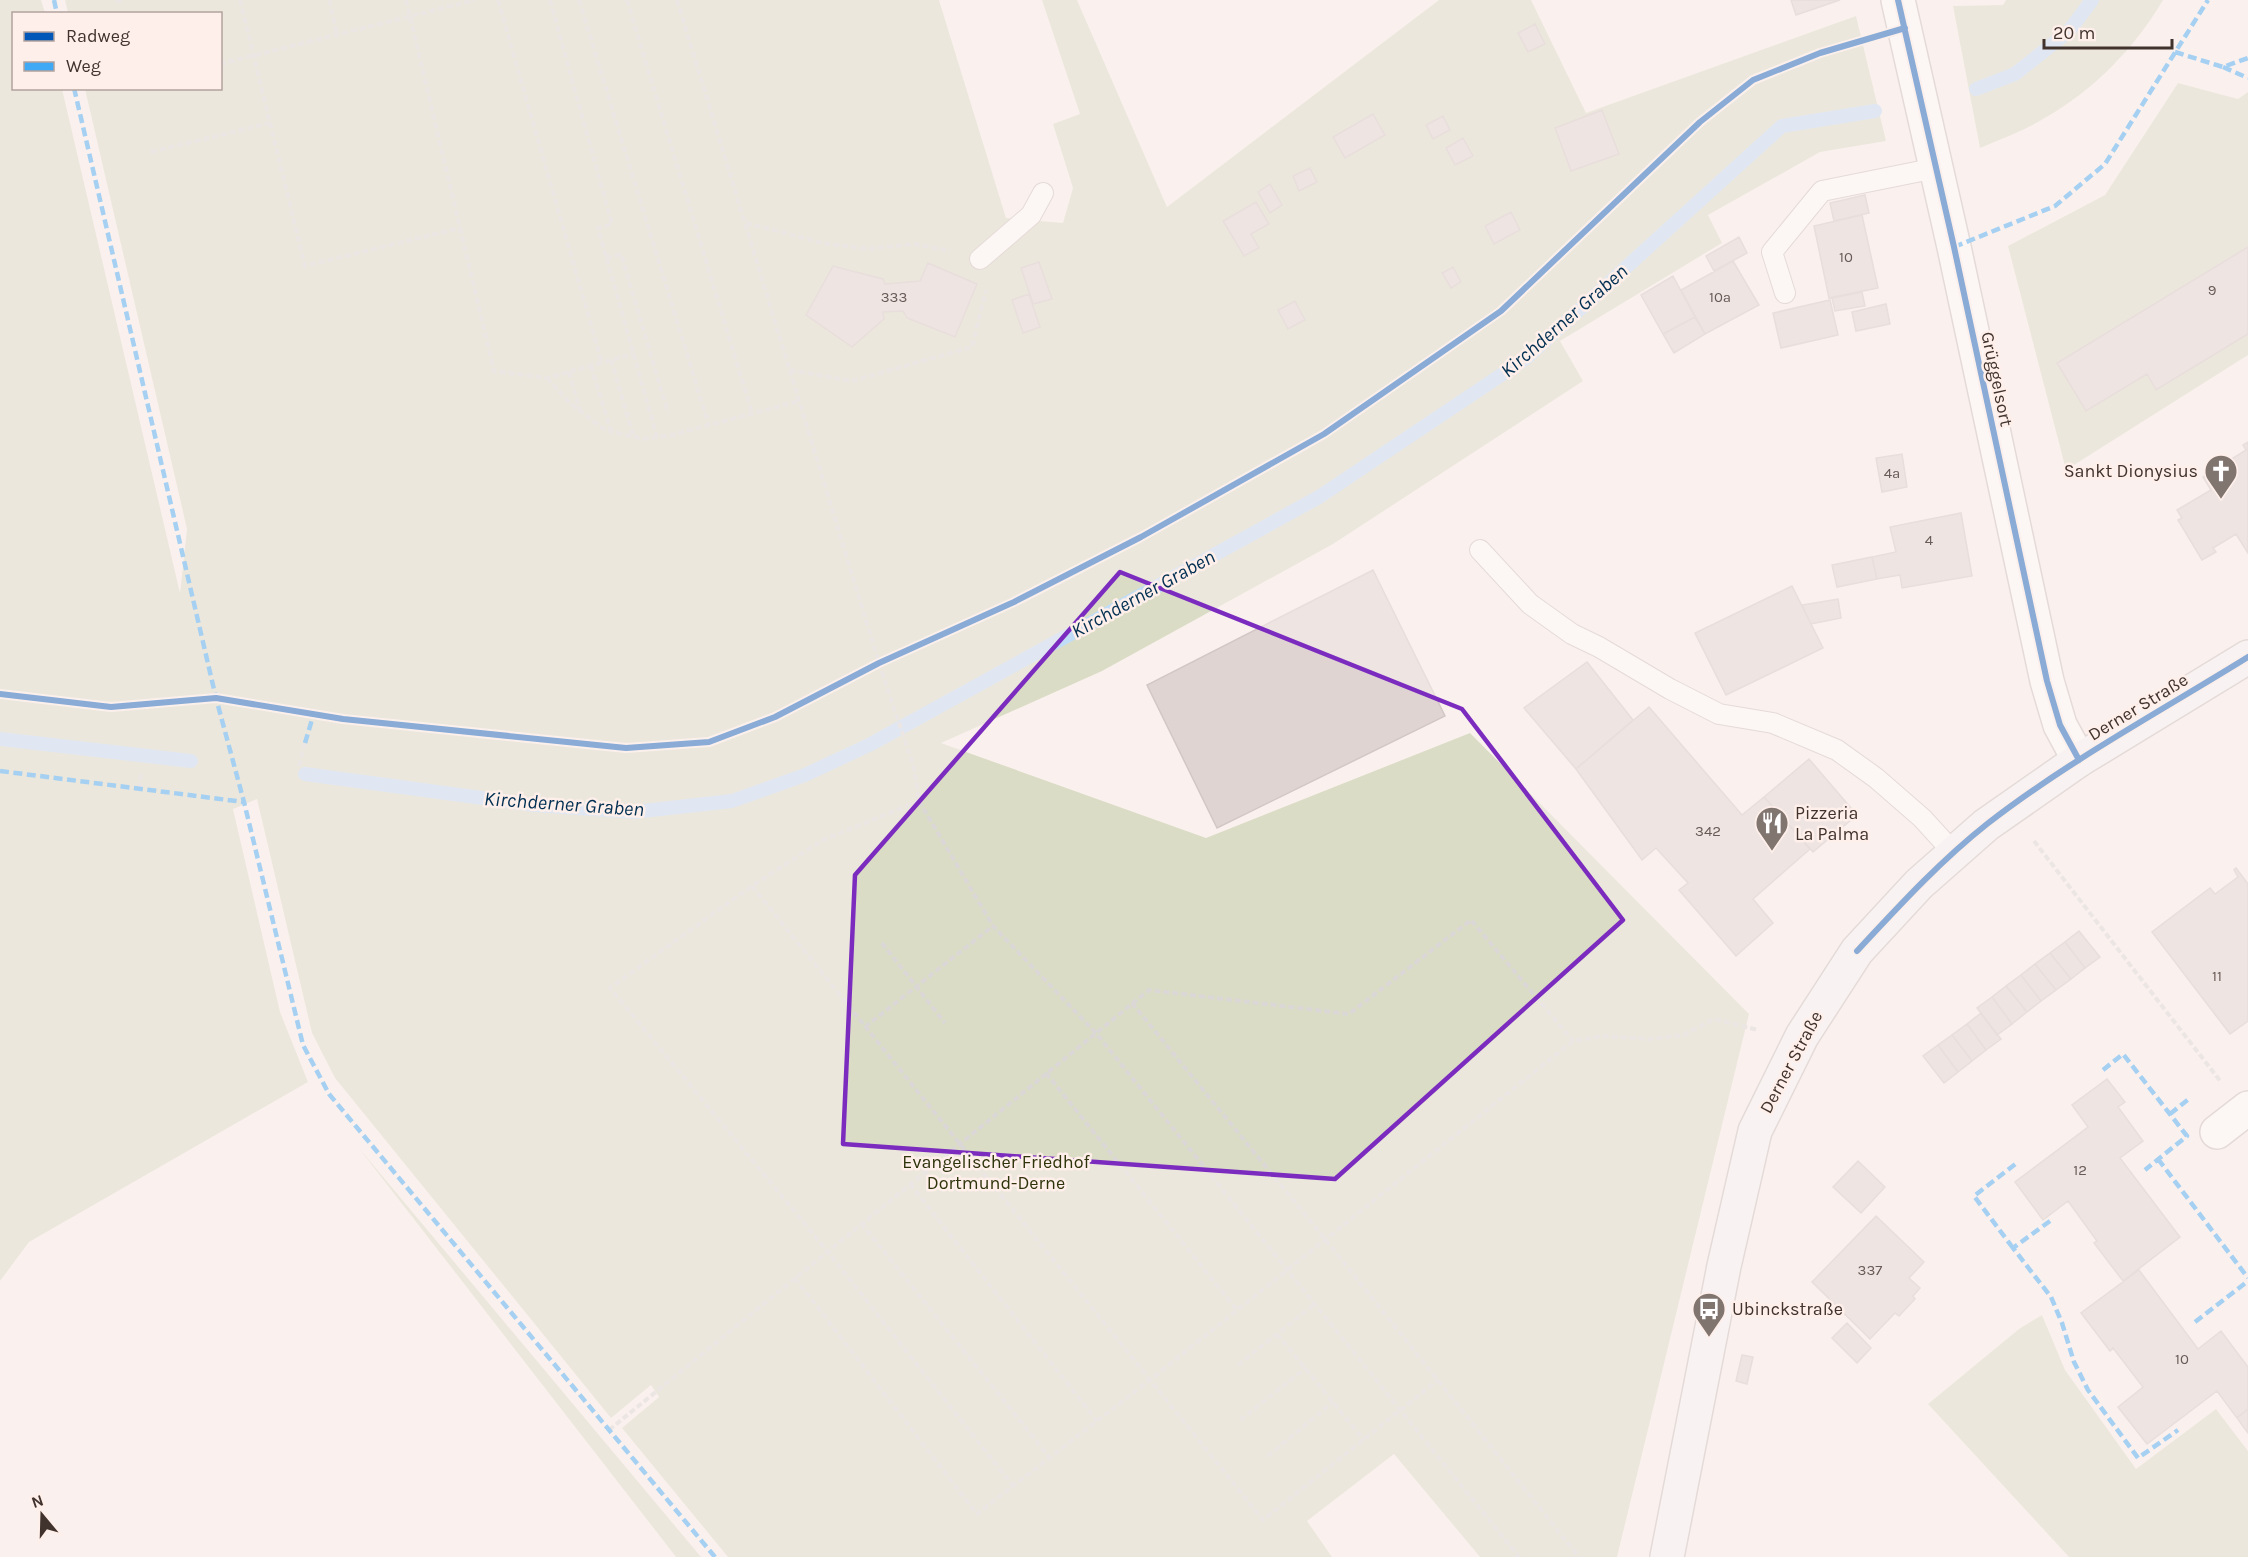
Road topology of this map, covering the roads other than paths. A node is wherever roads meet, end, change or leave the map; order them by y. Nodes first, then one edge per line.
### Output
1 (1898, 0) edge
2 (1936, 168) junction
3 (1043, 193) dead end
4 (980, 259) road end
5 (1785, 293) dead end
6 (1480, 550) dead end
7 (2248, 657) edge
8 (2079, 760) junction
9 (1954, 853) junction
10 (2245, 1110) edge
11 (2217, 1132) dead end
12 (1667, 1557) edge

1 - 2 street, Grüggelsort
2 - 5 lane
2 - 8 street, Grüggelsort
3 - 4 lane
6 - 9 lane
7 - 8 main road, Derner Straße
8 - 9 main road, Derner Straße
9 - 12 main road, Derner Straße
10 - 11 street

